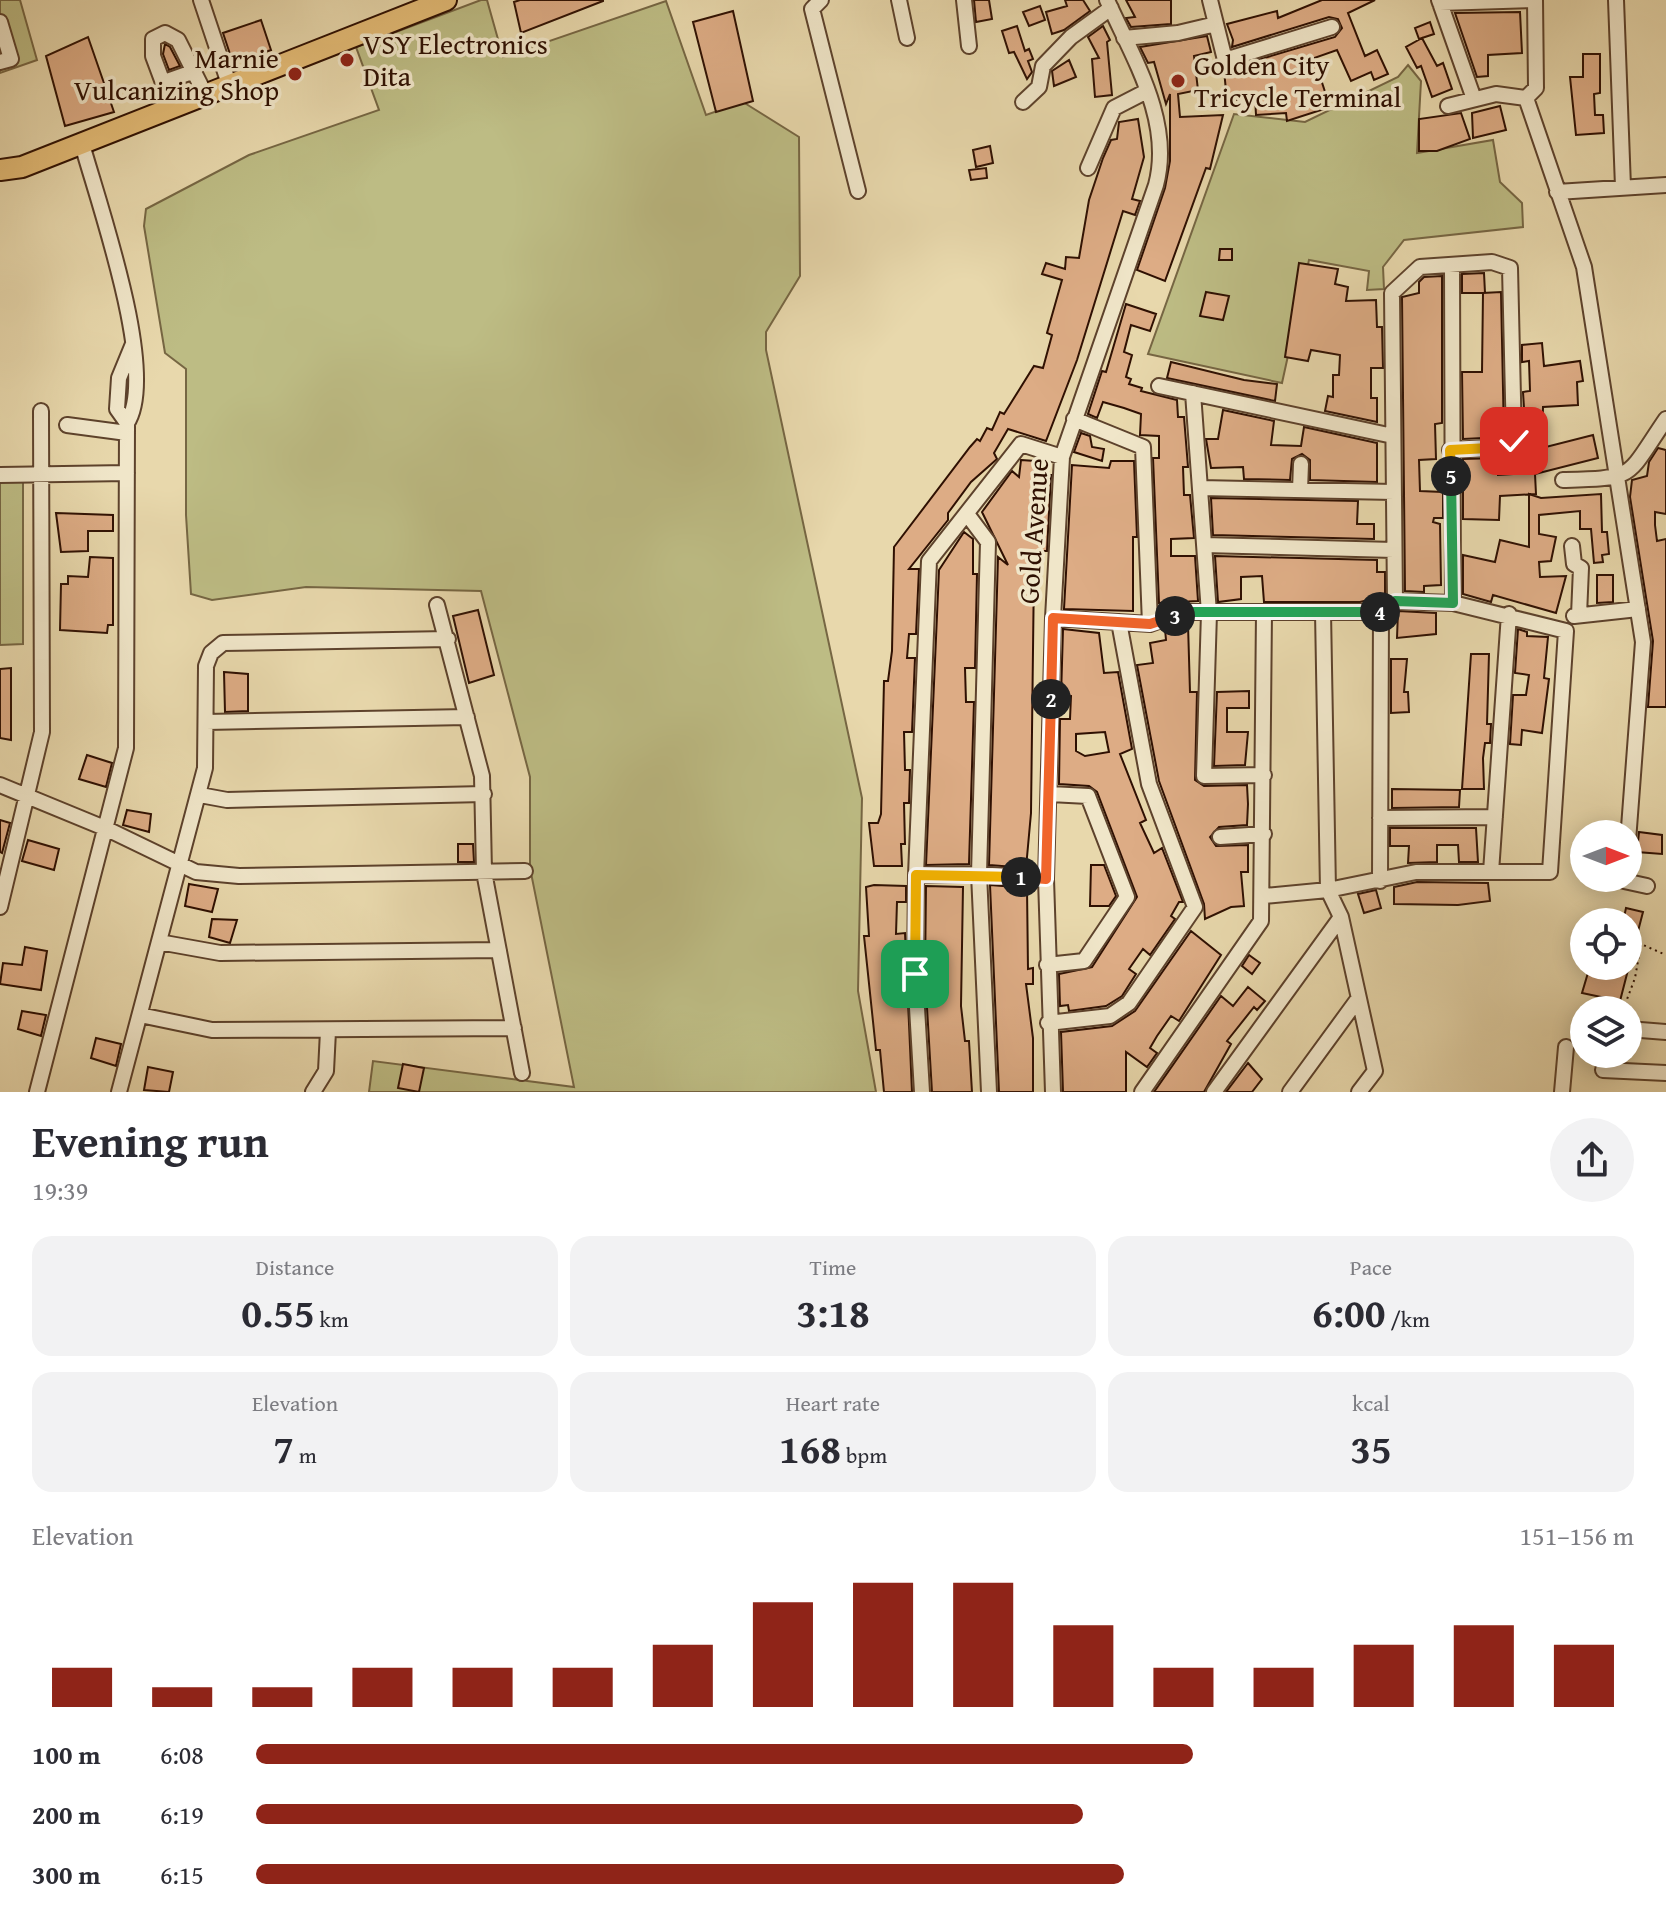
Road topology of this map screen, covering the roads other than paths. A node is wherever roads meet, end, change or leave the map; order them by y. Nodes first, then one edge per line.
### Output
1 (201, 0) edge
2 (446, 0) edge
3 (821, 0) edge
4 (899, 0) edge
5 (964, 0) edge
6 (1210, 0) edge
7 (1533, 0) edge
8 (1616, 0) edge
9 (1439, 1) edge
10 (1109, 4) edge
11 (0, 22) edge
12 (1216, 24) junction
13 (1332, 27) dead end
14 (907, 38) dead end
15 (1124, 38) junction
16 (969, 46) dead end
17 (0, 62) edge
18 (195, 71) junction
19 (164, 82) junction
20 (229, 84) junction
21 (1147, 91) junction
22 (205, 94) junction
23 (1526, 98) junction
24 (1474, 99) junction
25 (1023, 102) dead end
26 (1448, 106) dead end
27 (172, 107) junction
28 (82, 144) junction
29 (22, 167) junction
30 (1088, 168) dead end
31 (0, 170) edge
32 (0, 184) edge
33 (1666, 185) edge
34 (1623, 187) junction
35 (858, 191) dead end
36 (1557, 192) junction
37 (1452, 265) junction
38 (1159, 386) dead end
39 (1193, 393) junction
40 (41, 411) dead end
41 (1074, 419) junction
42 (1666, 419) edge
43 (67, 425) dead end
44 (127, 428) junction
45 (1393, 436) junction
46 (1450, 450) junction
47 (1062, 457) junction
48 (1301, 464) dead end
49 (127, 473) junction
50 (42, 474) junction
51 (0, 475) edge
52 (1616, 479) junction
53 (1563, 480) dead end
54 (1200, 488) junction
55 (1300, 490) junction
56 (1394, 492) junction
57 (967, 514) junction
58 (1204, 545) junction
59 (1572, 546) dead end
60 (1394, 550) junction
61 (1395, 601) junction
62 (1453, 603) junction
63 (437, 605) dead end
64 (1638, 609) junction
65 (1264, 612) junction
66 (1323, 612) junction
67 (1381, 612) junction
68 (1209, 613) junction
69 (1509, 614) junction
70 (1053, 618) junction
71 (1119, 622) junction
72 (1150, 624) junction
73 (448, 639) junction
74 (467, 717) junction
75 (206, 722) junction
76 (1264, 775) junction
77 (0, 785) edge
78 (484, 794) junction
79 (1050, 794) junction
80 (200, 795) junction
81 (28, 796) junction
82 (1495, 817) junction
83 (1380, 818) junction
84 (1630, 820) edge
85 (107, 829) junction
86 (1264, 834) junction
87 (1220, 837) dead end
88 (181, 865) junction
89 (525, 871) dead end
90 (484, 872) junction
91 (1491, 872) junction
92 (979, 874) junction
93 (916, 875) junction
94 (1046, 879) junction
95 (1380, 881) junction
96 (1642, 885) edge
97 (1647, 886) dead end
98 (1328, 890) junction
99 (1264, 896) junction
100 (0, 907) edge
101 (1341, 917) junction
102 (159, 942) junction
103 (499, 950) junction
104 (1047, 965) junction
105 (1358, 999) junction
106 (140, 1015) junction
107 (1048, 1023) junction
108 (514, 1028) junction
109 (1642, 1030) edge
110 (328, 1031) junction
111 (1666, 1032) edge
112 (1566, 1047) dead end
113 (1603, 1070) dead end
114 (522, 1073) dead end
115 (1666, 1073) edge
116 (37, 1092) edge
117 (121, 1092) edge
118 (313, 1092) edge
119 (922, 1092) edge
120 (989, 1092) edge
121 (1053, 1092) edge
122 (1142, 1092) edge
123 (1214, 1092) edge
124 (1290, 1092) edge
125 (1359, 1092) edge
126 (1562, 1092) edge

1 - 20 street
2 - 20 highway
3 - 35 street
4 - 14 street
5 - 16 street
6 - 12 street
7 - 9 street
7 - 23 street
8 - 34 street
9 - 24 street
10 - 15 street, Gold Avenue
10 - 25 street
11 - 17 street
12 - 13 street
12 - 15 street
15 - 21 street, Gold Avenue
18 - 19 street
18 - 19 street
18 - 22 street
19 - 27 street
20 - 22 highway
21 - 30 street
21 - 41 street, Gold Avenue
22 - 27 highway
23 - 24 street
23 - 36 street
24 - 26 street
27 - 28 highway
28 - 29 highway
28 - 44 street
29 - 31 highway
29 - 32 highway
33 - 34 street
34 - 36 street
36 - 52 street
37 - 45 street
37 - 46 street
37 - 46 street
38 - 39 street
39 - 45 street
39 - 54 street
40 - 50 street
41 - 47 street, Gold Avenue
41 - 72 street
42 - 52 street
43 - 44 street
44 - 49 street
45 - 56 street
46 - 62 street
47 - 57 street
47 - 70 street, Gold Avenue
48 - 55 street
49 - 50 street
49 - 85 street
50 - 51 street
50 - 81 street
52 - 53 street
52 - 64 street
54 - 55 street
54 - 58 street
55 - 56 street
56 - 60 street
57 - 92 street
57 - 93 street
58 - 60 street
58 - 68 street
59 - 64 street
60 - 61 street
61 - 62 street
61 - 67 street
62 - 69 street
63 - 73 street
64 - 84 street
65 - 66 street
65 - 68 street
65 - 76 street
66 - 67 street
66 - 98 street
67 - 83 street
68 - 72 street
68 - 76 street
69 - 82 street
69 - 91 street
70 - 71 street
70 - 79 street, Gold Avenue
71 - 72 street
71 - 107 street
73 - 74 street
73 - 75 street
74 - 75 street
74 - 78 street
75 - 80 street
76 - 86 street
77 - 81 street
78 - 80 street
78 - 90 street
79 - 94 street, Gold Avenue
79 - 104 street
80 - 88 street
81 - 85 street
81 - 100 street
82 - 83 street
82 - 91 street
83 - 95 street
85 - 88 street
85 - 116 street
86 - 87 street
86 - 99 street
88 - 90 street
88 - 102 street
89 - 90 street
90 - 103 street
91 - 95 street
92 - 93 street
92 - 94 street
92 - 120 street
93 - 119 street
94 - 104 street, Gold Avenue
95 - 98 street
96 - 97 street
98 - 99 street
98 - 101 street
99 - 122 street
101 - 105 street
101 - 123 street
102 - 103 street
102 - 106 street
103 - 108 street
104 - 107 street, Gold Avenue
105 - 124 street
105 - 125 street
106 - 110 street
106 - 117 street
107 - 121 street, Gold Avenue
108 - 110 street
108 - 114 street
109 - 111 street
110 - 118 street
112 - 126 street
113 - 115 street

